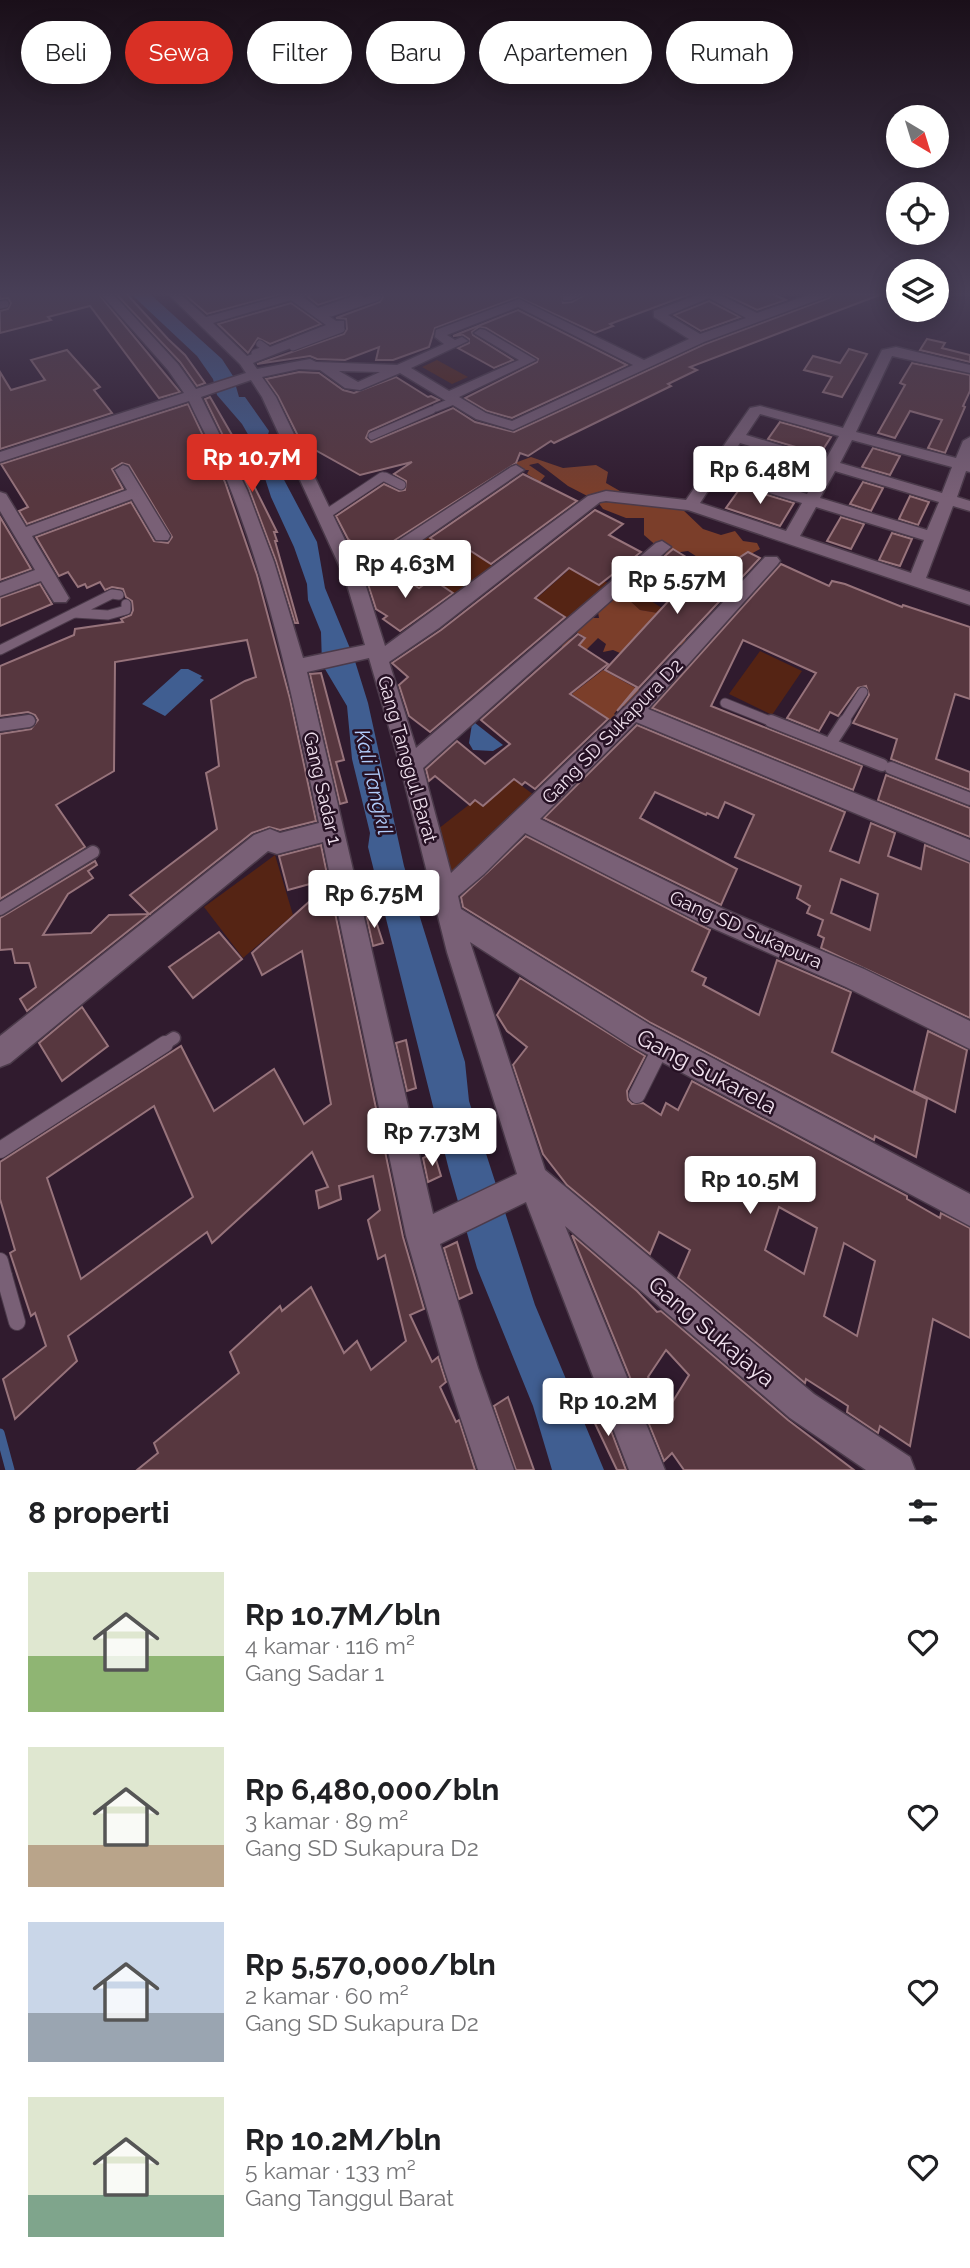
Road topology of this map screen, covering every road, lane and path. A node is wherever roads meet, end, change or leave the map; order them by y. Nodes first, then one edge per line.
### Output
1 (168, 362) edge
2 (244, 362) edge
3 (254, 362) edge
4 (259, 362) edge
5 (412, 362) edge
6 (526, 362) edge
7 (637, 362) edge
8 (647, 362) edge
9 (885, 362) edge
10 (938, 362) edge
11 (642, 364) junction
12 (249, 366) junction
13 (403, 369) junction
14 (970, 369) edge
15 (198, 393) junction
16 (453, 398) junction
17 (848, 433) junction
18 (372, 436) dead end
19 (736, 437) junction
20 (970, 441) edge
21 (0, 457) edge
22 (966, 465) edge
23 (831, 466) junction
24 (123, 470) dead end
25 (516, 470) dead end
26 (713, 471) junction
27 (401, 485) dead end
28 (137, 492) junction
29 (0, 497) edge
30 (947, 499) junction
31 (813, 500) junction
32 (690, 505) junction
33 (970, 506) edge
34 (325, 515) junction
35 (22, 534) junction
36 (162, 536) dead end
37 (932, 537) junction
38 (790, 539) junction
39 (662, 547) dead end
40 (771, 561) dead end
41 (45, 573) junction
42 (355, 578) junction
43 (916, 582) junction
44 (0, 590) edge
45 (119, 595) dead end
46 (60, 598) dead end
47 (970, 598) edge
48 (126, 604) dead end
49 (74, 613) junction
50 (0, 650) edge
51 (375, 653) junction
52 (300, 666) junction
53 (863, 692) dead end
54 (725, 703) dead end
55 (633, 712) junction
56 (30, 721) dead end
57 (0, 725) edge
58 (830, 744) junction
59 (411, 765) junction
60 (970, 799) edge
61 (523, 821) junction
62 (333, 830) junction
63 (970, 851) edge
64 (93, 852) dead end
65 (449, 904) junction
66 (0, 909) edge
67 (970, 1035) edge
68 (174, 1038) dead end
69 (662, 1047) junction
70 (0, 1053) edge
71 (637, 1095) dead end
72 (0, 1150) edge
73 (527, 1185) junction
74 (970, 1211) edge
75 (429, 1232) junction
76 (1, 1272) edge
77 (17, 1322) dead end
78 (496, 1470) edge
79 (647, 1470) edge
80 (897, 1470) edge

1 - 15 street, Gang Sadar 1
2 - 12 street, Gang Tanggul Barat
3 - 12 lane
4 - 12 street
5 - 13 street
6 - 16 street
7 - 11 street
8 - 11 street
9 - 17 street
10 - 14 street
11 - 16 street
12 - 13 street
12 - 15 street
12 - 34 street, Gang Tanggul Barat
13 - 16 street
15 - 21 street
15 - 52 street, Gang Sadar 1
16 - 18 lane
17 - 19 street
17 - 22 street
17 - 23 street
19 - 23 street
19 - 26 street
20 - 22 street
22 - 30 street
23 - 30 street
23 - 31 street
24 - 28 street
25 - 42 street
26 - 31 street
26 - 32 street
27 - 34 lane
28 - 35 street
28 - 36 street
29 - 35 street
30 - 33 street
30 - 37 street
31 - 37 street
31 - 38 street
32 - 38 street
32 - 51 street
34 - 42 street, Gang Tanggul Barat
35 - 41 street
37 - 43 street
38 - 43 street
39 - 59 street
40 - 55 street, Gang SD Sukapura D2
41 - 44 street
41 - 46 street
42 - 51 street, Gang Tanggul Barat
43 - 47 street
45 - 49 lane
48 - 49 lane
49 - 50 lane
51 - 52 street
51 - 59 street, Gang Tanggul Barat
52 - 62 street, Gang Sadar 1
53 - 58 lane
54 - 58 lane
55 - 61 street, Gang SD Sukapura D2
55 - 63 street
56 - 57 lane
58 - 60 lane
59 - 65 street, Gang Tanggul Barat
61 - 65 street, Gang SD Sukapura D2
61 - 67 street, Gang SD Sukapura
62 - 70 street
62 - 75 street, Gang Sadar 1
64 - 66 lane
65 - 69 street, Gang Sukarela
65 - 73 street, Gang Tanggul Barat
68 - 72 lane
69 - 71 lane
69 - 74 street, Gang Sukarela
73 - 75 street
73 - 79 street, Gang Tanggul Barat
73 - 80 street, Gang Sukajaya
75 - 78 street, Gang Sadar 1
76 - 77 lane

